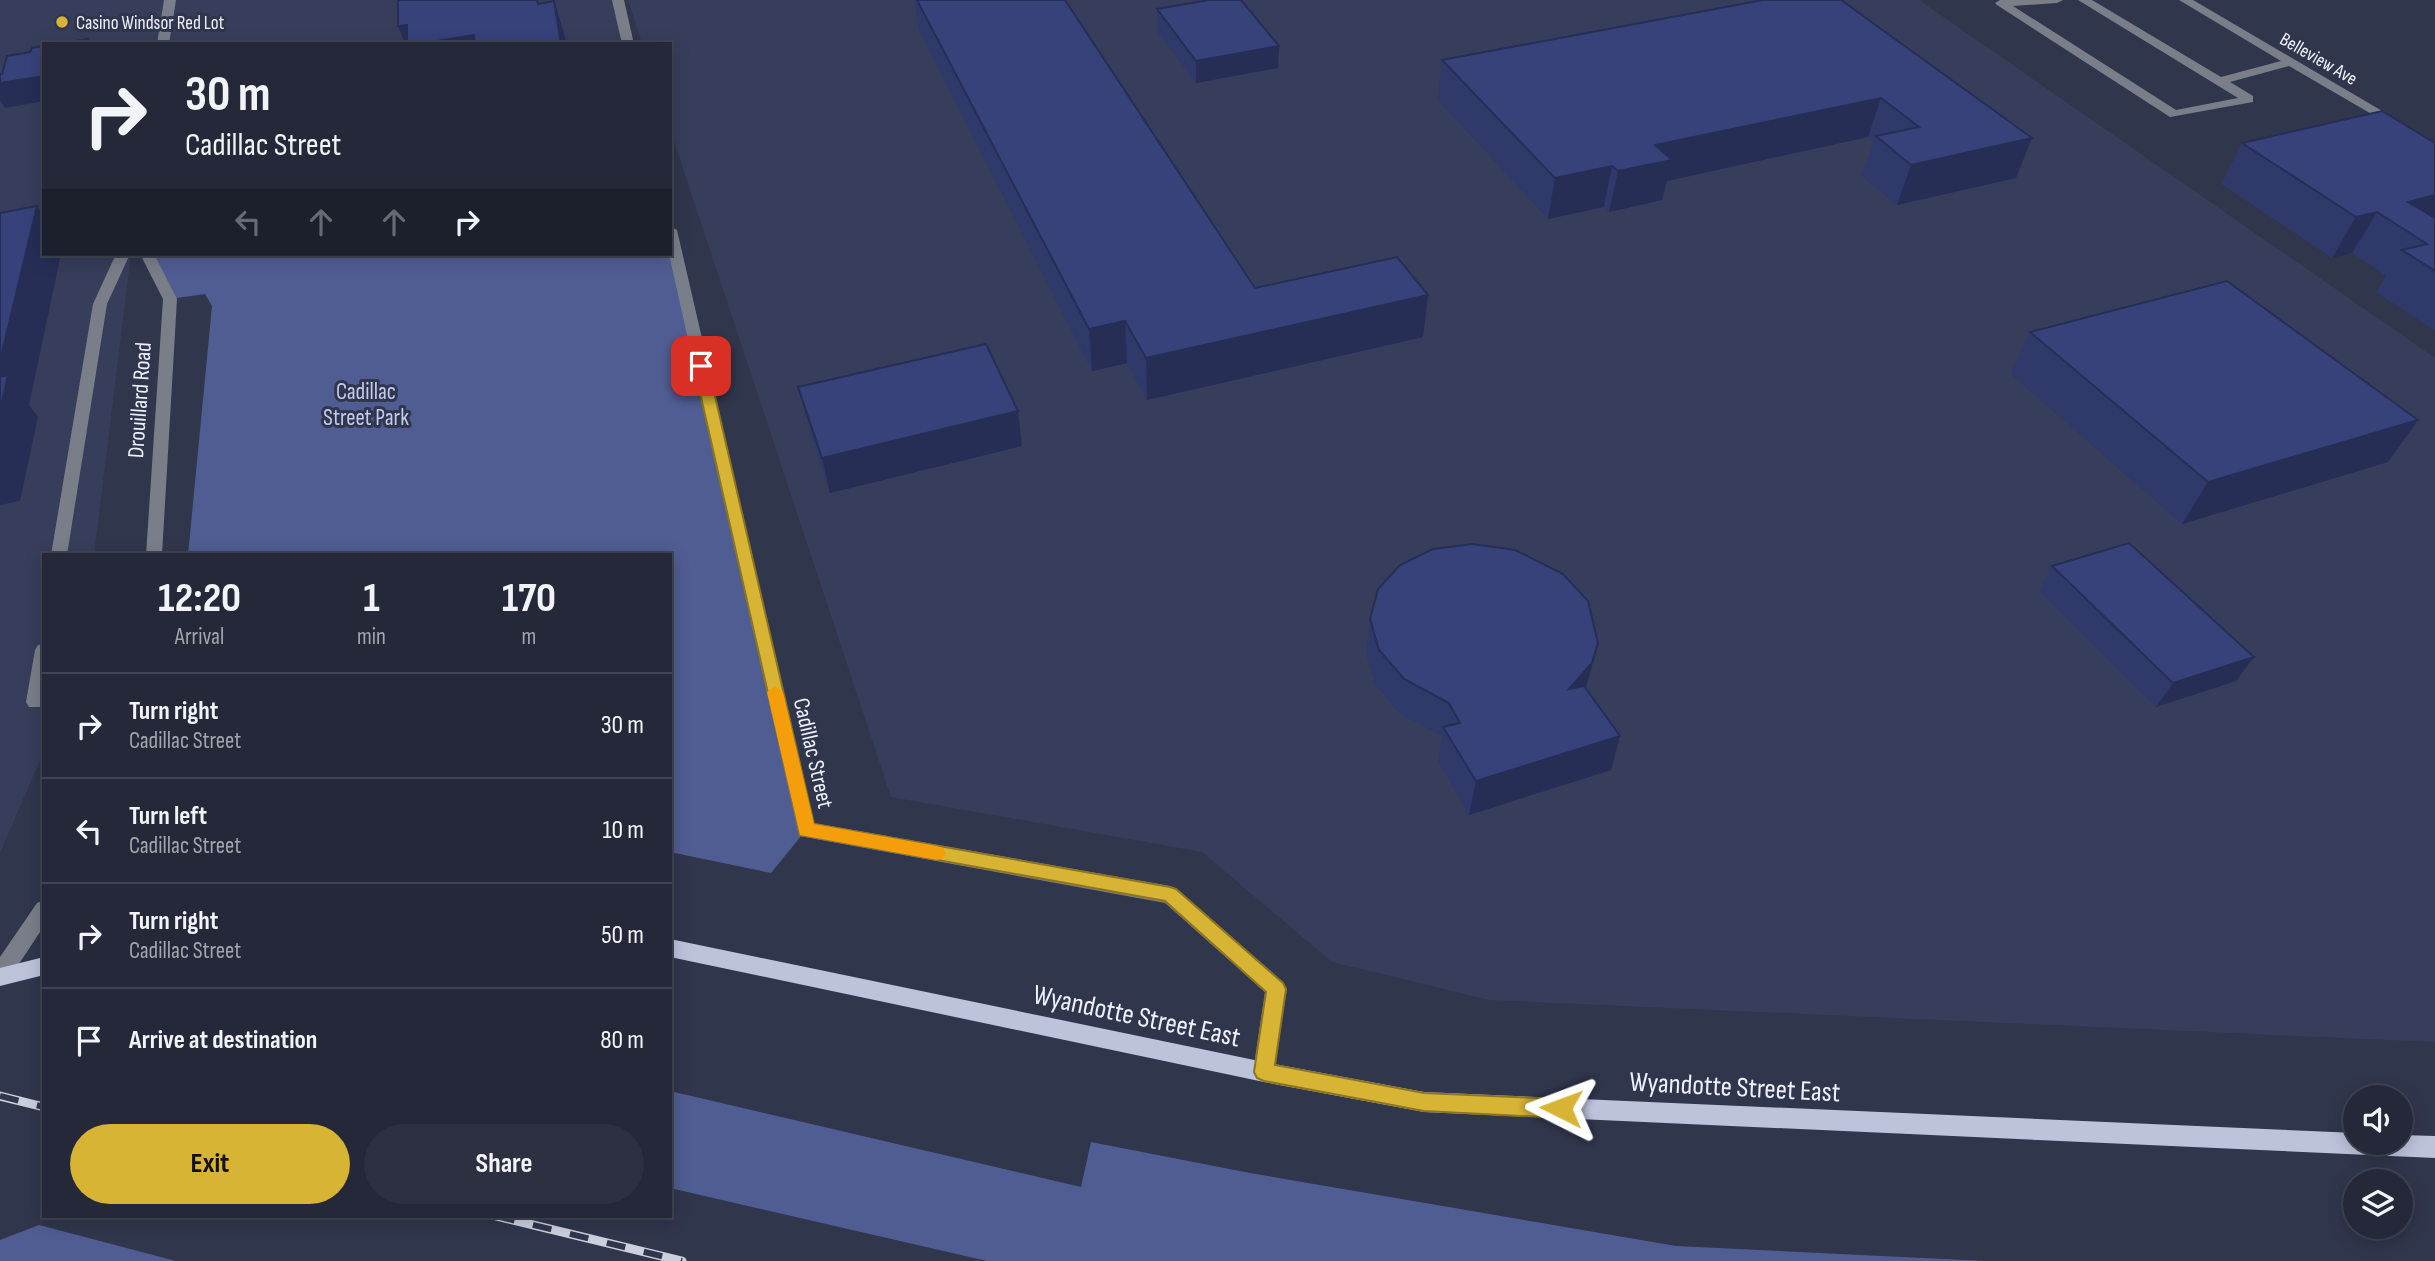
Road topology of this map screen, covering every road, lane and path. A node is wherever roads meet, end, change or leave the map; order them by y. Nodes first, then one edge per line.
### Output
1 (170, 0) edge
2 (618, 0) edge
3 (2057, 0) edge
4 (2084, 0) edge
5 (2185, 0) edge
6 (2023, 1) edge
7 (163, 42) edge
8 (628, 42) edge
9 (2291, 62) junction
10 (2221, 81) junction
11 (2435, 147) edge
12 (672, 239) edge
13 (122, 256) edge
14 (148, 256) edge
15 (59, 553) edge
16 (154, 553) edge
17 (42, 662) edge
18 (35, 702) dead end
19 (42, 912) edge
20 (672, 948) edge
21 (42, 966) edge
22 (0, 976) edge
23 (1264, 1072) junction
24 (2435, 1147) edge

1 - 7 street
2 - 8 street
3 - 6 street
4 - 10 street
5 - 9 street, Belleview Ave
6 - 10 street
9 - 10 street
9 - 11 street, Belleview Ave
12 - 23 street, Cadillac Street
13 - 15 street
14 - 16 street, Drouillard Road
17 - 18 street
19 - 22 street
20 - 23 main road, Wyandotte Street East
21 - 22 main road
23 - 24 main road, Wyandotte Street East

